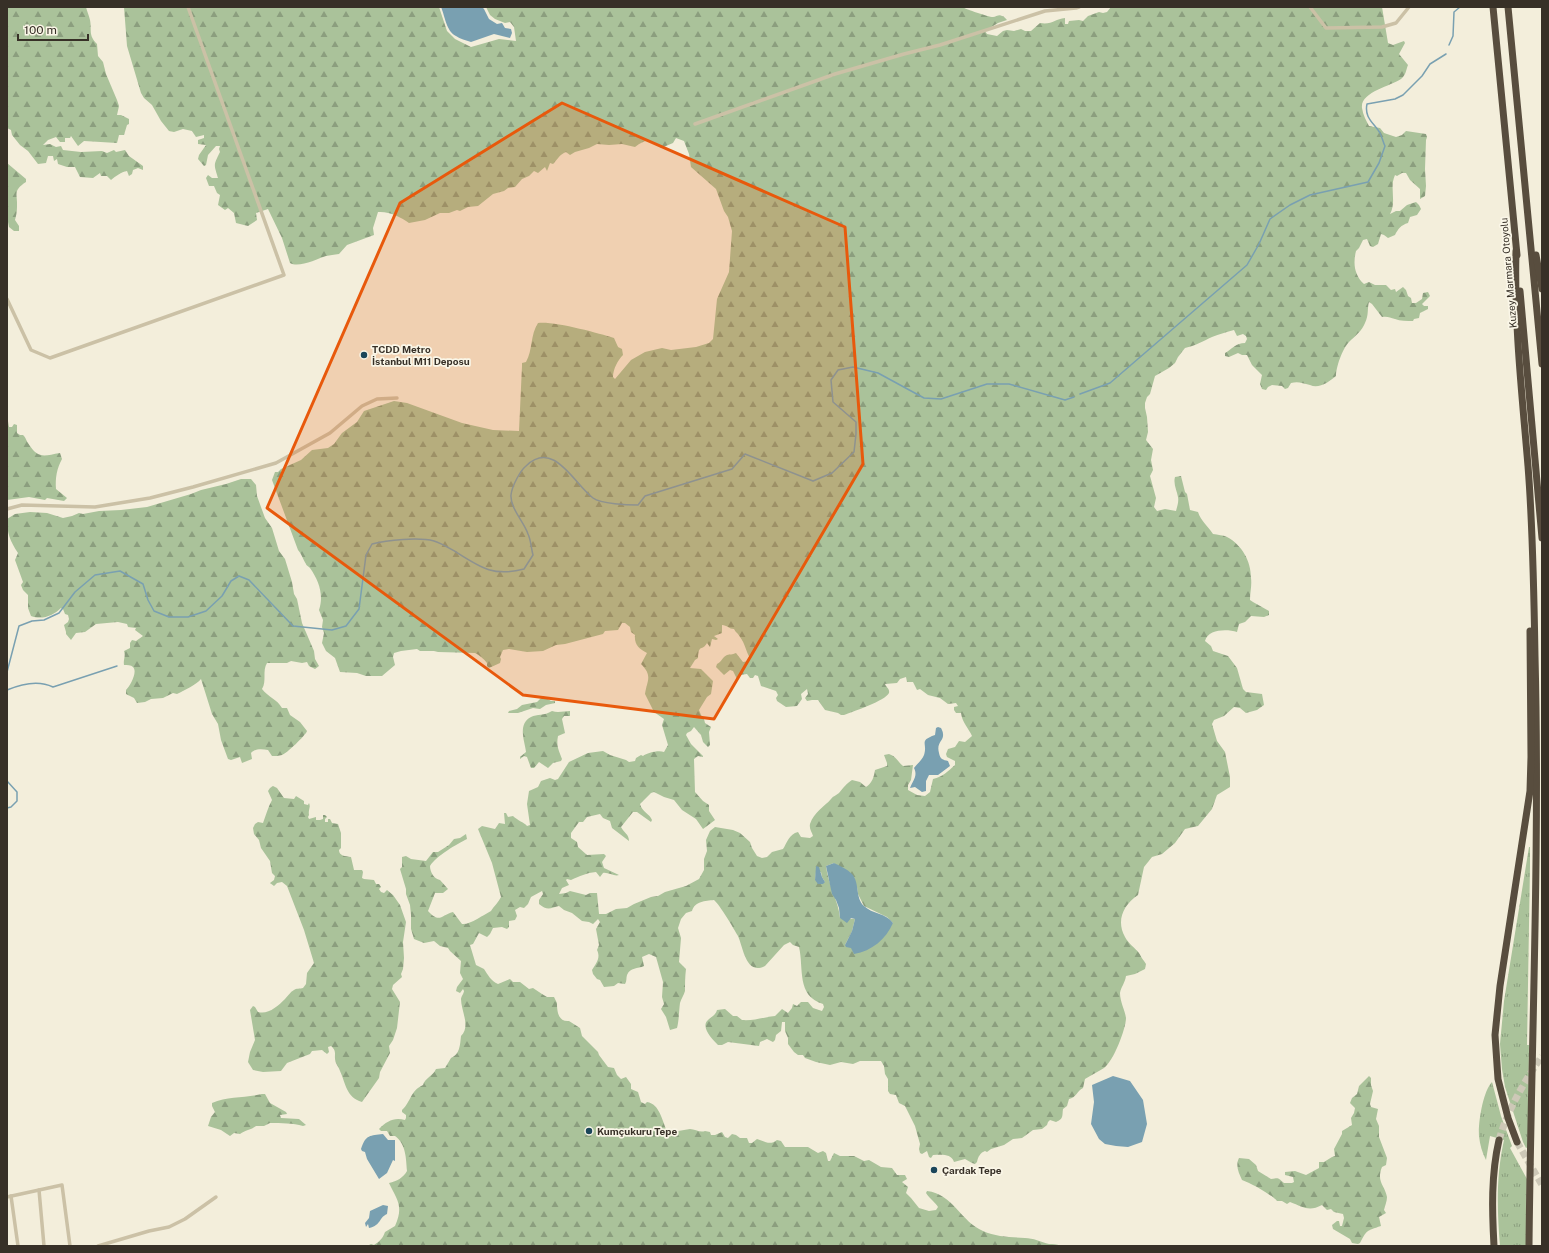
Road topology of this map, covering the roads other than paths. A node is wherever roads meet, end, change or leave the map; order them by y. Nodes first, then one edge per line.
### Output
1 (188, 7) edge
2 (1079, 7) edge
3 (1310, 7) edge
4 (1408, 7) edge
5 (1493, 7) edge
6 (1508, 7) edge
7 (695, 124) dead end
8 (1530, 238) junction
9 (1516, 251) junction
10 (1542, 289) edge
11 (7, 299) edge
12 (1542, 364) edge
13 (397, 398) dead end
14 (7, 509) edge
15 (1542, 538) edge
16 (1534, 591) junction
17 (1499, 1140) tunnel mouth
18 (1517, 1142) tunnel mouth
19 (38, 1190) junction
20 (9, 1196) edge
21 (216, 1197) dead end
22 (18, 1246) edge
23 (44, 1246) edge
24 (70, 1246) edge
25 (98, 1246) edge
26 (1494, 1246) edge
27 (1529, 1246) edge

1 - 11 street
2 - 7 street
3 - 4 street
5 - 9 highway, Kuzey Marmara Otoyolu
6 - 8 highway
8 - 10 highway
8 - 12 highway
9 - 15 highway, Kuzey Marmara Otoyolu
9 - 16 highway
13 - 14 street
16 - 18 highway
16 - 27 highway
17 - 26 highway
19 - 20 street
19 - 23 street
19 - 24 street
20 - 22 street
21 - 25 street

